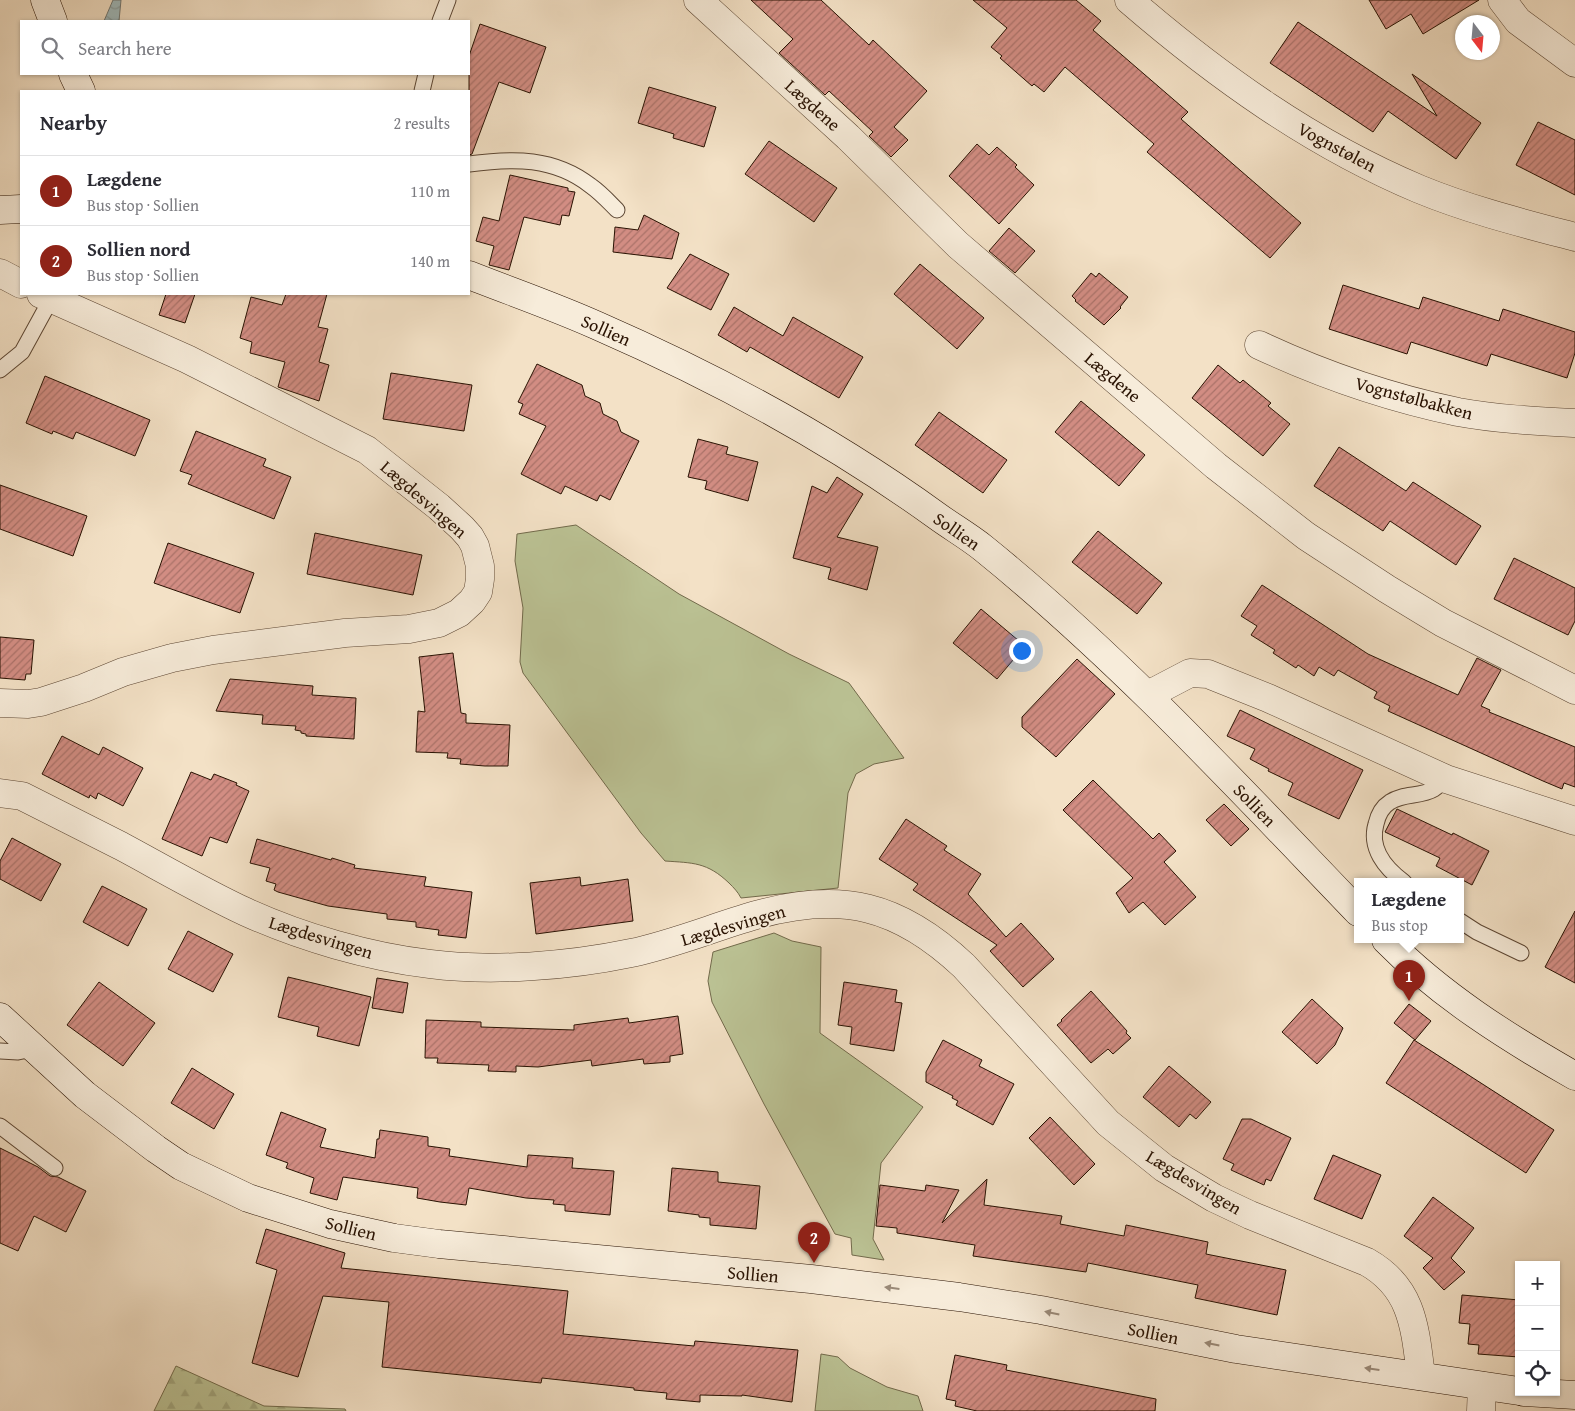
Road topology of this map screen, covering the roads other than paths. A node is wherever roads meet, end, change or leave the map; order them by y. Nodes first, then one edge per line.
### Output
1 (45, 0) edge
2 (448, 0) edge
3 (698, 0) edge
4 (1129, 0) edge
5 (1502, 0) edge
6 (53, 20) edge
7 (440, 20) edge
8 (1575, 62) edge
9 (73, 75) edge
10 (426, 75) edge
11 (81, 90) edge
12 (422, 90) edge
13 (470, 164) edge
14 (20, 209) edge
15 (0, 210) edge
16 (617, 210) dead end
17 (1575, 237) edge
18 (0, 273) edge
19 (470, 275) edge
20 (20, 283) edge
21 (46, 296) edge
22 (1259, 345) dead end
23 (0, 370) edge
24 (1575, 424) edge
25 (1575, 690) edge
26 (1148, 695) junction
27 (0, 703) edge
28 (1446, 778) junction
29 (0, 793) edge
30 (1575, 821) edge
31 (1400, 878) edge
32 (1354, 908) edge
33 (1464, 923) edge
34 (1389, 943) edge
35 (1520, 953) dead end
36 (0, 1017) edge
37 (33, 1049) junction
38 (0, 1051) edge
39 (1575, 1076) edge
40 (0, 1126) edge
41 (56, 1168) dead end
42 (1421, 1376) junction
43 (1515, 1393) edge
44 (1560, 1394) edge
45 (1575, 1395) edge
46 (1481, 1398) edge

1 - 6 street
2 - 7 lane
3 - 25 street, Lægdene
4 - 17 street, Vognstølen
5 - 8 street
9 - 11 street
10 - 12 lane
13 - 16 lane
14 - 15 street
18 - 20 street
19 - 26 street, Sollien
21 - 23 lane
21 - 27 street, Lægdesvingen
22 - 24 street, Vognstølbakken
26 - 28 street
26 - 32 street, Sollien
28 - 30 street
28 - 31 lane
29 - 42 street, Lægdesvingen
33 - 35 lane
34 - 39 street
36 - 37 street, Sollien
37 - 38 lane
42 -> 37 street, Sollien
40 - 41 lane
42 - 46 street, Sollien
43 - 46 street, Sollien
44 - 45 street

